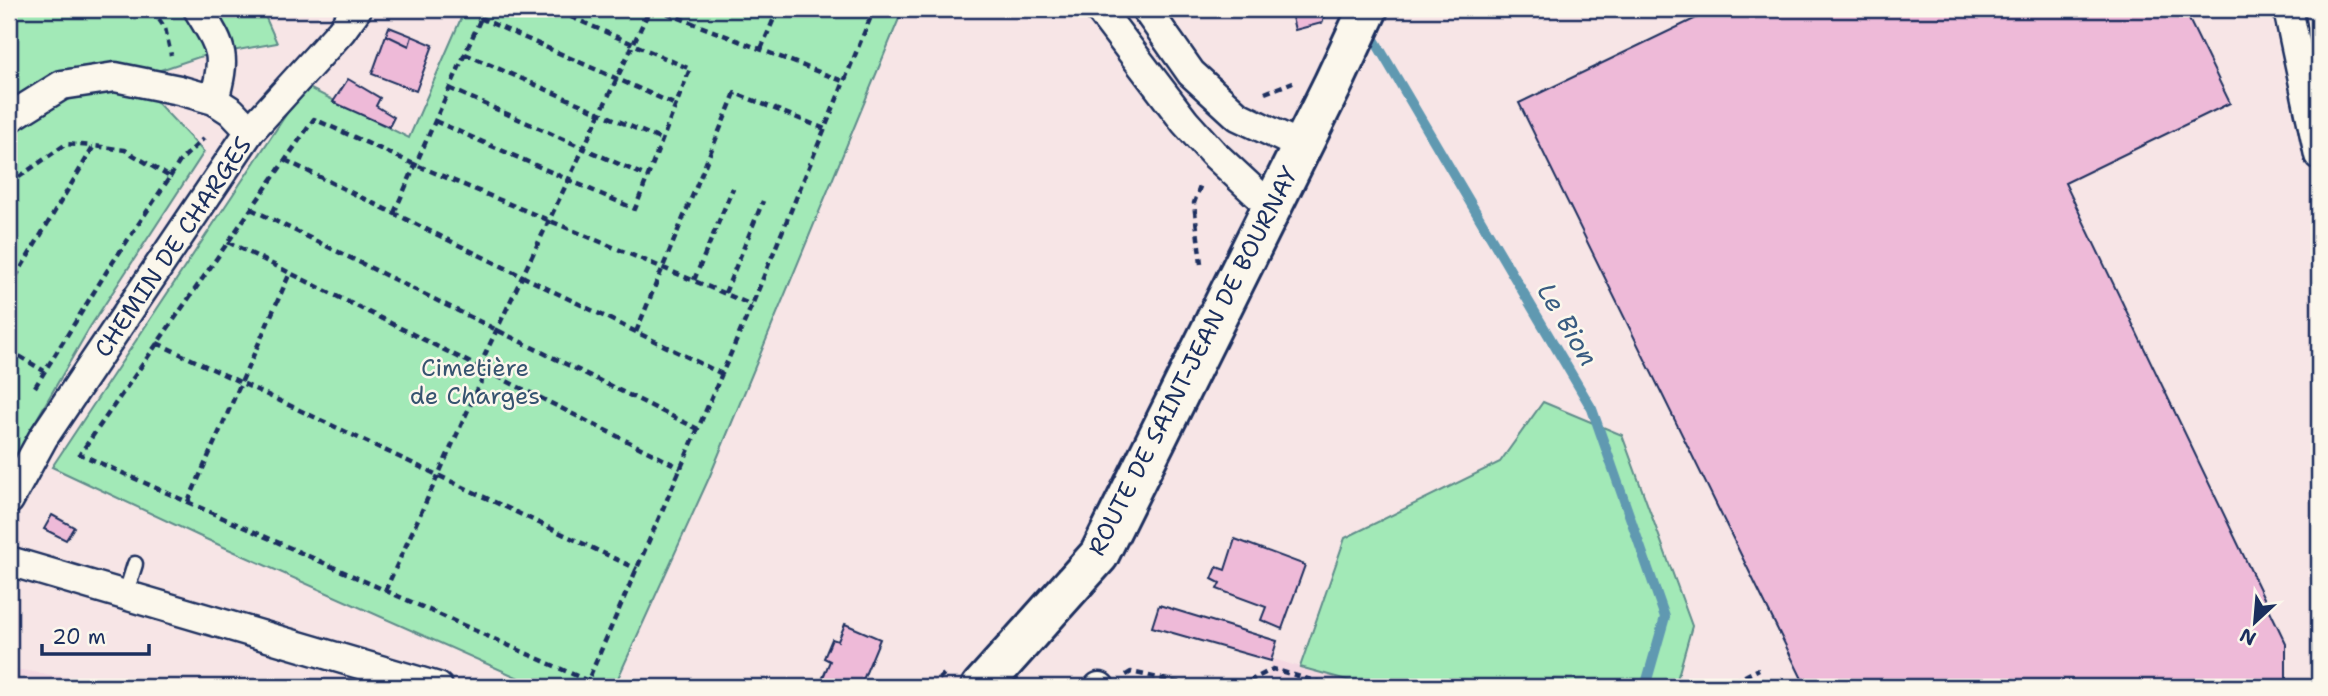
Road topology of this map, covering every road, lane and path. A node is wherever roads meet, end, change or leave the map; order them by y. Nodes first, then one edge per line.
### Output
1 (152, 9) edge
2 (198, 9) edge
3 (357, 9) edge
4 (485, 9) edge
5 (553, 9) edge
6 (650, 9) edge
7 (656, 9) edge
8 (778, 9) edge
9 (874, 9) edge
10 (1099, 9) edge
11 (1146, 9) edge
12 (1368, 9) edge
13 (2288, 9) edge
14 (480, 18) junction
15 (633, 46) junction
16 (761, 49) junction
17 (465, 54) junction
18 (617, 79) junction
19 (845, 82) junction
20 (1317, 82) junction
21 (449, 88) junction
22 (179, 90) junction
23 (222, 105) junction
24 (676, 105) junction
25 (601, 113) junction
26 (1238, 116) junction
27 (9, 118) edge
28 (435, 121) junction
29 (825, 129) junction
30 (250, 131) junction
31 (662, 140) junction
32 (94, 146) junction
33 (1301, 146) junction
34 (584, 149) junction
35 (1213, 153) junction
36 (2319, 155) edge
37 (285, 160) junction
38 (416, 165) junction
39 (170, 177) junction
40 (648, 177) junction
41 (568, 181) junction
42 (9, 184) edge
43 (733, 188) dead end
44 (763, 201) dead end
45 (1271, 207) junction
46 (251, 209) junction
47 (394, 213) junction
48 (549, 220) junction
49 (228, 242) junction
50 (663, 268) junction
51 (1202, 270) dead end
52 (290, 273) junction
53 (522, 276) junction
54 (694, 280) junction
55 (9, 288) edge
56 (725, 293) junction
57 (9, 302) edge
58 (752, 305) junction
59 (495, 331) junction
60 (636, 332) junction
61 (9, 334) edge
62 (157, 343) junction
63 (9, 350) edge
64 (479, 367) junction
65 (44, 371) junction
66 (486, 371) junction
67 (722, 374) junction
68 (243, 384) junction
69 (32, 392) dead end
70 (698, 429) junction
71 (681, 468) junction
72 (438, 475) junction
73 (9, 500) edge
74 (188, 502) junction
75 (9, 561) edge
76 (135, 564) dead end
77 (636, 569) junction
78 (386, 591) junction
79 (125, 596) junction
80 (1759, 669) dead end
81 (965, 678) edge
82 (586, 684) edge
83 (438, 687) edge
84 (930, 687) edge
85 (1099, 687) edge
86 (1200, 687) edge
87 (1238, 687) edge
88 (1336, 687) edge
89 (1723, 687) edge

1 - 22 path
2 - 23 street
3 - 30 street, CHEMIN DE CHARGES
4 - 14 path
5 - 15 path
6 - 15 path
7 - 16 path
8 - 16 path
9 - 19 path
10 - 35 street
11 - 26 street
12 - 20 main road, ROUTE DE SAINT-JEAN DE BOURNAY
13 - 36 street
14 - 17 path
14 - 18 path
15 - 18 path
15 - 24 path
16 - 19 path
17 - 21 path
17 - 25 path
18 - 24 path
18 - 25 path
19 - 29 path
20 - 26 path
20 - 33 main road, ROUTE DE SAINT-JEAN DE BOURNAY
21 - 28 path
21 - 34 path
22 - 23 street
22 - 27 street
23 - 30 street
23 - 39 path
24 - 31 path
25 - 31 path
25 - 34 path
26 - 33 street
28 - 38 path
28 - 41 path
29 - 50 path
29 - 58 path
30 - 73 street, CHEMIN DE CHARGES
31 - 40 path
32 - 39 path
32 - 42 path
32 - 55 path
33 - 45 main road, ROUTE DE SAINT-JEAN DE BOURNAY
34 - 40 path
34 - 41 path
35 - 45 street
35 - 51 path
37 - 38 path
37 - 46 path
37 - 47 path
38 - 47 path
38 - 48 path
39 - 65 path
40 - 41 path
41 - 48 path
43 - 54 path
44 - 56 path
45 - 81 main road, ROUTE DE SAINT-JEAN DE BOURNAY
46 - 49 path
46 - 59 path
47 - 53 path
48 - 50 path
48 - 53 path
49 - 52 path
49 - 62 path
50 - 54 path
50 - 60 path
52 - 64 path
52 - 68 path
53 - 59 path
53 - 60 path
54 - 56 path
56 - 58 path
57 - 61 path
58 - 67 path
59 - 64 path
59 - 70 path
60 - 67 path
62 - 68 path
62 - 74 path
63 - 65 path
64 - 66 path
65 - 69 path
66 - 71 path
66 - 72 path
67 - 70 path
68 - 72 path
68 - 74 path
70 - 71 path
71 - 77 path
72 - 77 path
72 - 78 path
74 - 78 path
75 - 79 street
76 - 79 lane
77 - 82 path
78 - 82 path
79 - 83 street
80 - 89 path
81 - 84 path
85 - 86 path
87 - 88 path

